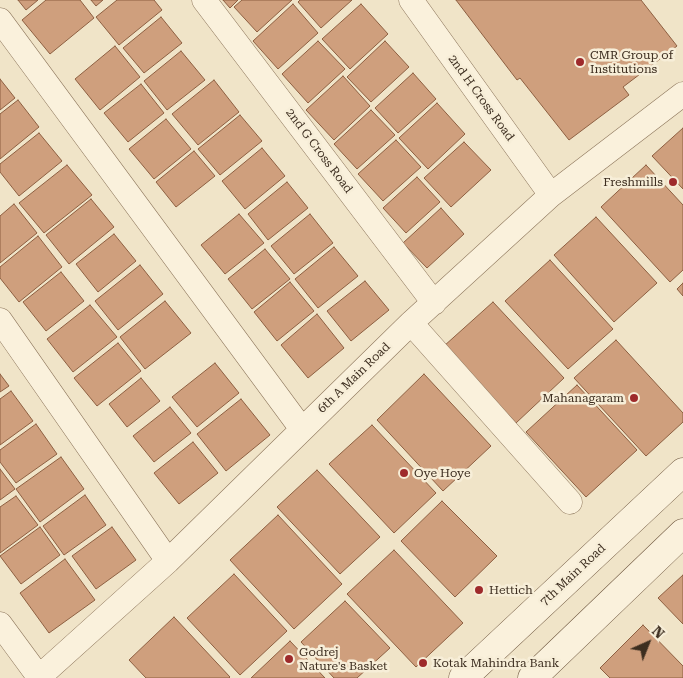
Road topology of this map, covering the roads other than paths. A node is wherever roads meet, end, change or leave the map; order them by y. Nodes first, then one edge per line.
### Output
1 (204, 0) edge
2 (411, 0) edge
3 (0, 20) edge
4 (683, 94) edge
5 (551, 195) junction
6 (434, 303) junction
7 (0, 320) edge
8 (411, 323) junction
9 (302, 428) junction
10 (683, 472) edge
11 (570, 502) dead end
12 (683, 533) edge
13 (168, 561) junction
14 (0, 624) edge
15 (38, 678) edge
16 (464, 678) edge
17 (532, 678) edge

1 - 6 street, 2nd G Cross Road
2 - 5 street, 2nd H Cross Road
3 - 9 street
4 - 5 street, 6th A Main Road
5 - 6 street, 6th A Main Road
6 - 8 street, 6th A Main Road
7 - 13 street
8 - 9 street, 6th A Main Road
8 - 11 street
9 - 13 street, 6th A Main Road
10 - 16 main road, 7th Main Road
12 - 17 main road
13 - 15 street, 6th A Main Road
14 - 15 street

